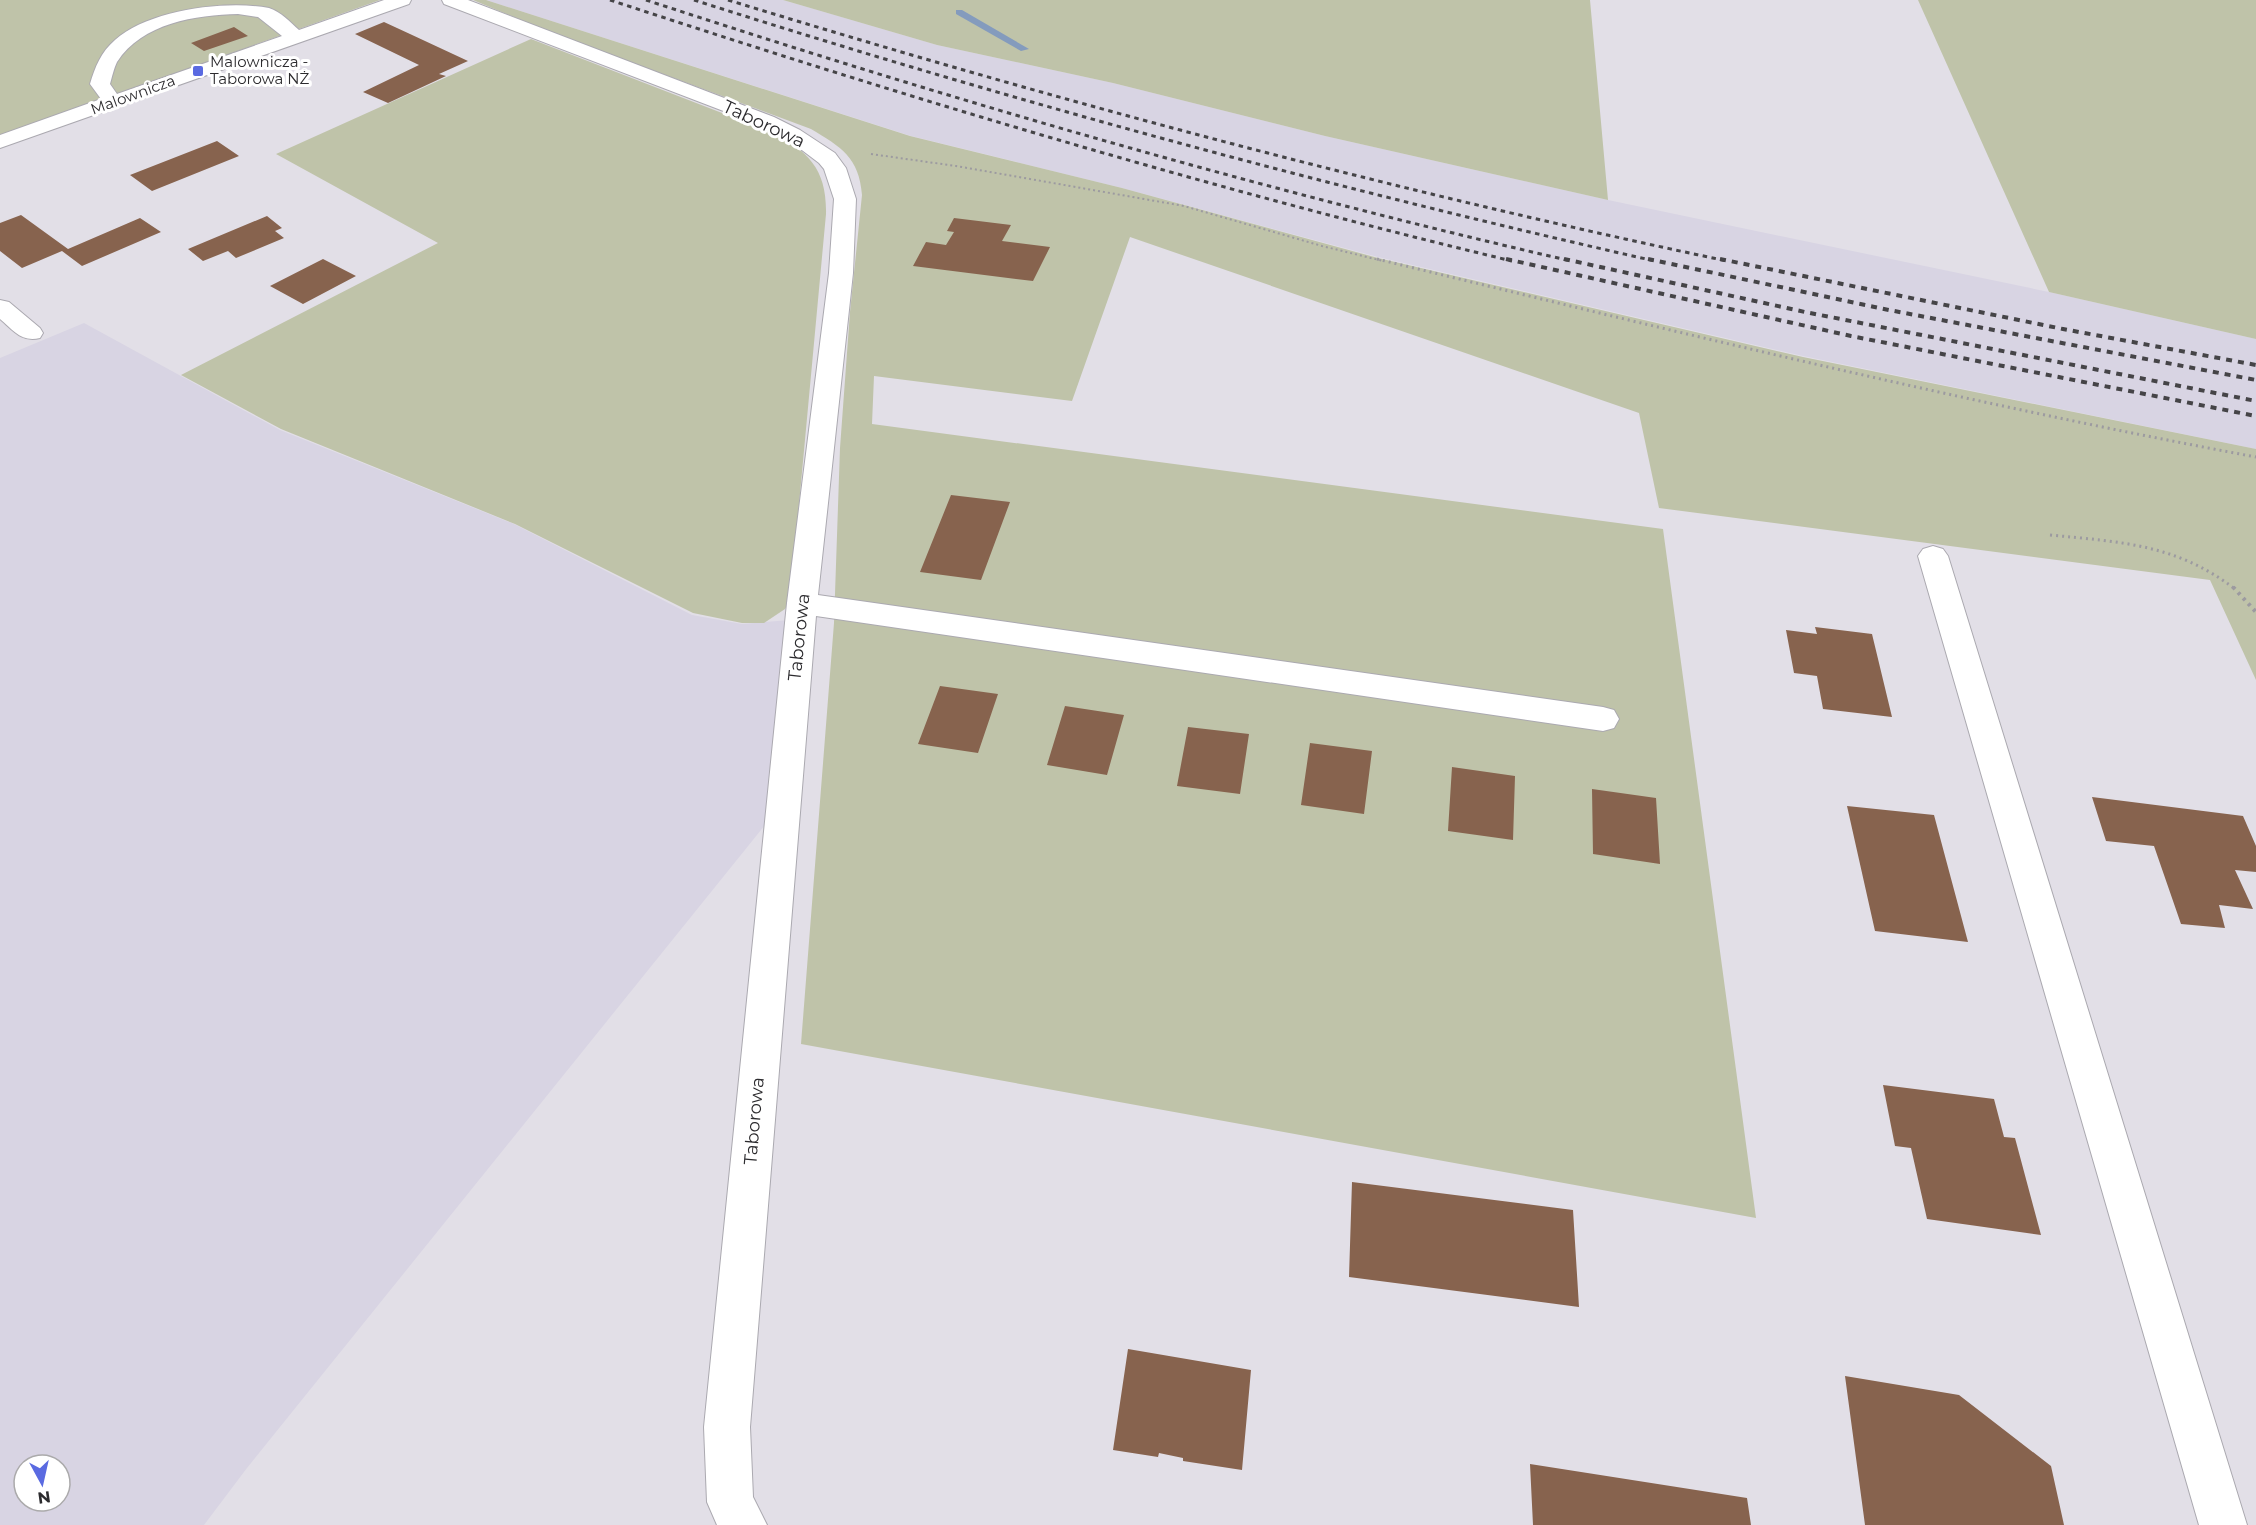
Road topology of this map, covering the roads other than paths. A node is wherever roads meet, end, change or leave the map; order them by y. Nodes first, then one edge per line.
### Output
1 (402, 0) edge
2 (451, 0) edge
3 (296, 38) junction
4 (113, 102) junction
5 (0, 142) edge
6 (0, 306) edge
7 (31, 333) dead end
8 (1933, 556) dead end
9 (802, 603) junction
10 (1603, 719) dead end
11 (743, 1525) edge
12 (2223, 1525) edge

1 - 3 street, Malownicza
2 - 9 street, Taborowa
3 - 4 street, Malownicza
3 - 4 street
4 - 5 street, Malownicza
6 - 7 street
8 - 12 street
9 - 10 street
9 - 11 street, Taborowa

